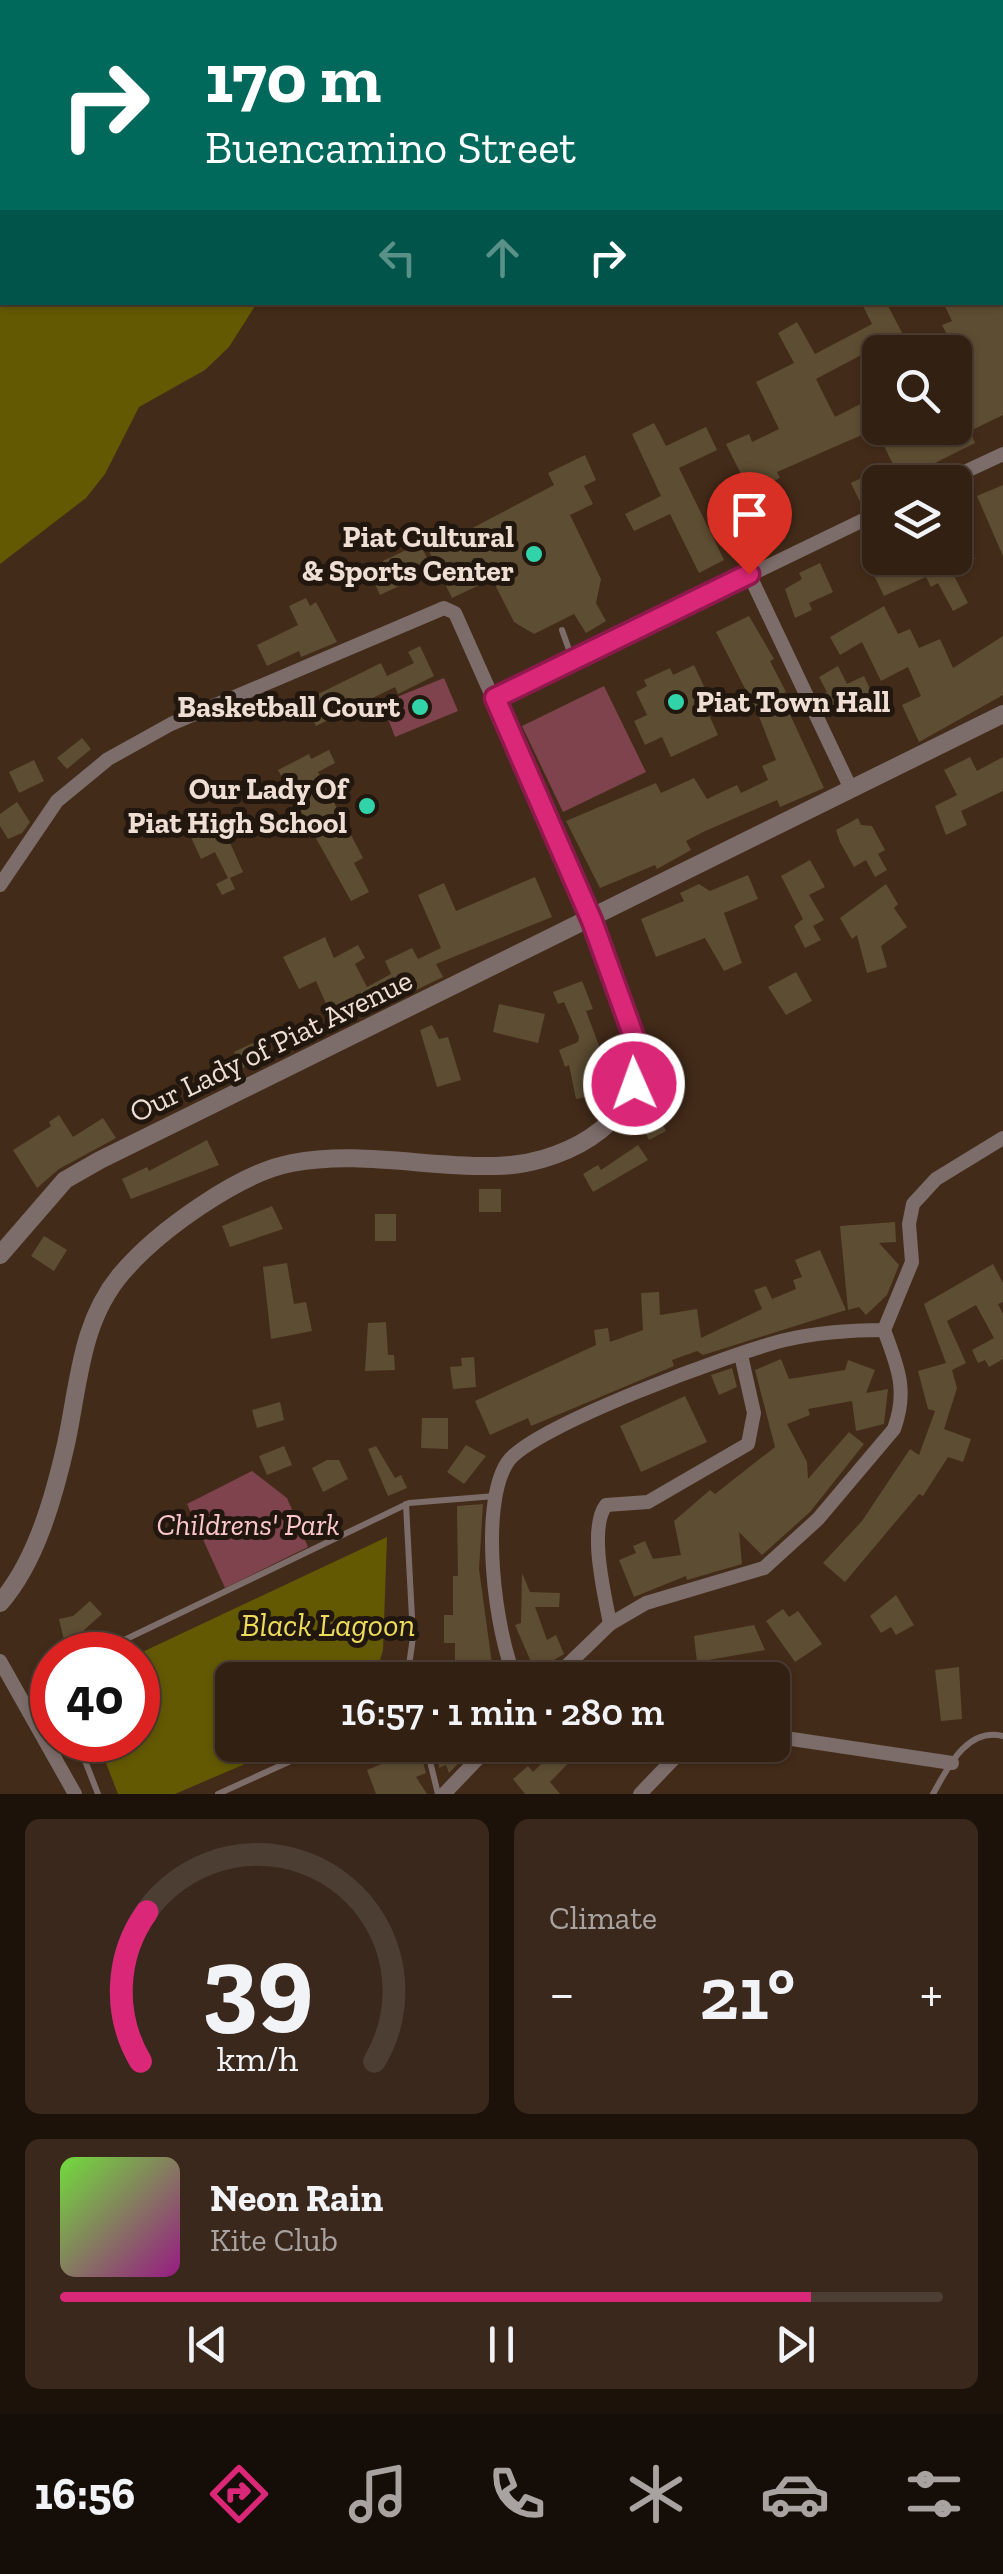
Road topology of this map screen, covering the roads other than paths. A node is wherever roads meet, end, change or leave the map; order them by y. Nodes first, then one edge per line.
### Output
1 (1003, 454) edge
2 (972, 469) edge
3 (862, 521) edge
4 (749, 574) junction
5 (562, 630) dead end
6 (573, 661) junction
7 (495, 698) junction
8 (1003, 714) edge
9 (851, 789) junction
10 (0, 885) edge
11 (592, 921) junction
12 (1003, 1138) edge
13 (0, 1255) edge
14 (884, 1330) junction
15 (741, 1355) junction
16 (496, 1496) junction
17 (406, 1504) junction
18 (0, 1603) edge
19 (610, 1624) junction
20 (141, 1632) edge
21 (0, 1661) edge
22 (410, 1662) edge
23 (510, 1662) edge
24 (571, 1662) edge
25 (1003, 1736) edge
26 (790, 1739) edge
27 (86, 1762) edge
28 (289, 1762) edge
29 (431, 1762) edge
30 (473, 1762) edge
31 (671, 1762) edge
32 (952, 1763) junction
33 (75, 1794) edge
34 (98, 1794) edge
35 (218, 1794) edge
36 (441, 1794) edge
37 (640, 1794) edge
38 (933, 1794) edge

1 - 2 street
3 - 4 street
4 - 6 street
4 - 9 street
5 - 6 lane
6 - 7 street
7 - 10 street
7 - 11 street
8 - 9 street, Our Lady of Piat Avenue
9 - 11 street, Our Lady of Piat Avenue
11 - 13 street, Our Lady of Piat Avenue
11 - 18 street
12 - 14 street
14 - 15 street
14 - 19 street
15 - 16 street
15 - 19 street
16 - 17 lane
16 - 23 street
17 - 20 lane
17 - 22 lane
19 - 24 street
21 - 33 street
25 - 32 lane
26 - 32 street
27 - 34 lane
28 - 35 lane
29 - 36 lane
30 - 36 street
31 - 37 street
32 - 38 lane

